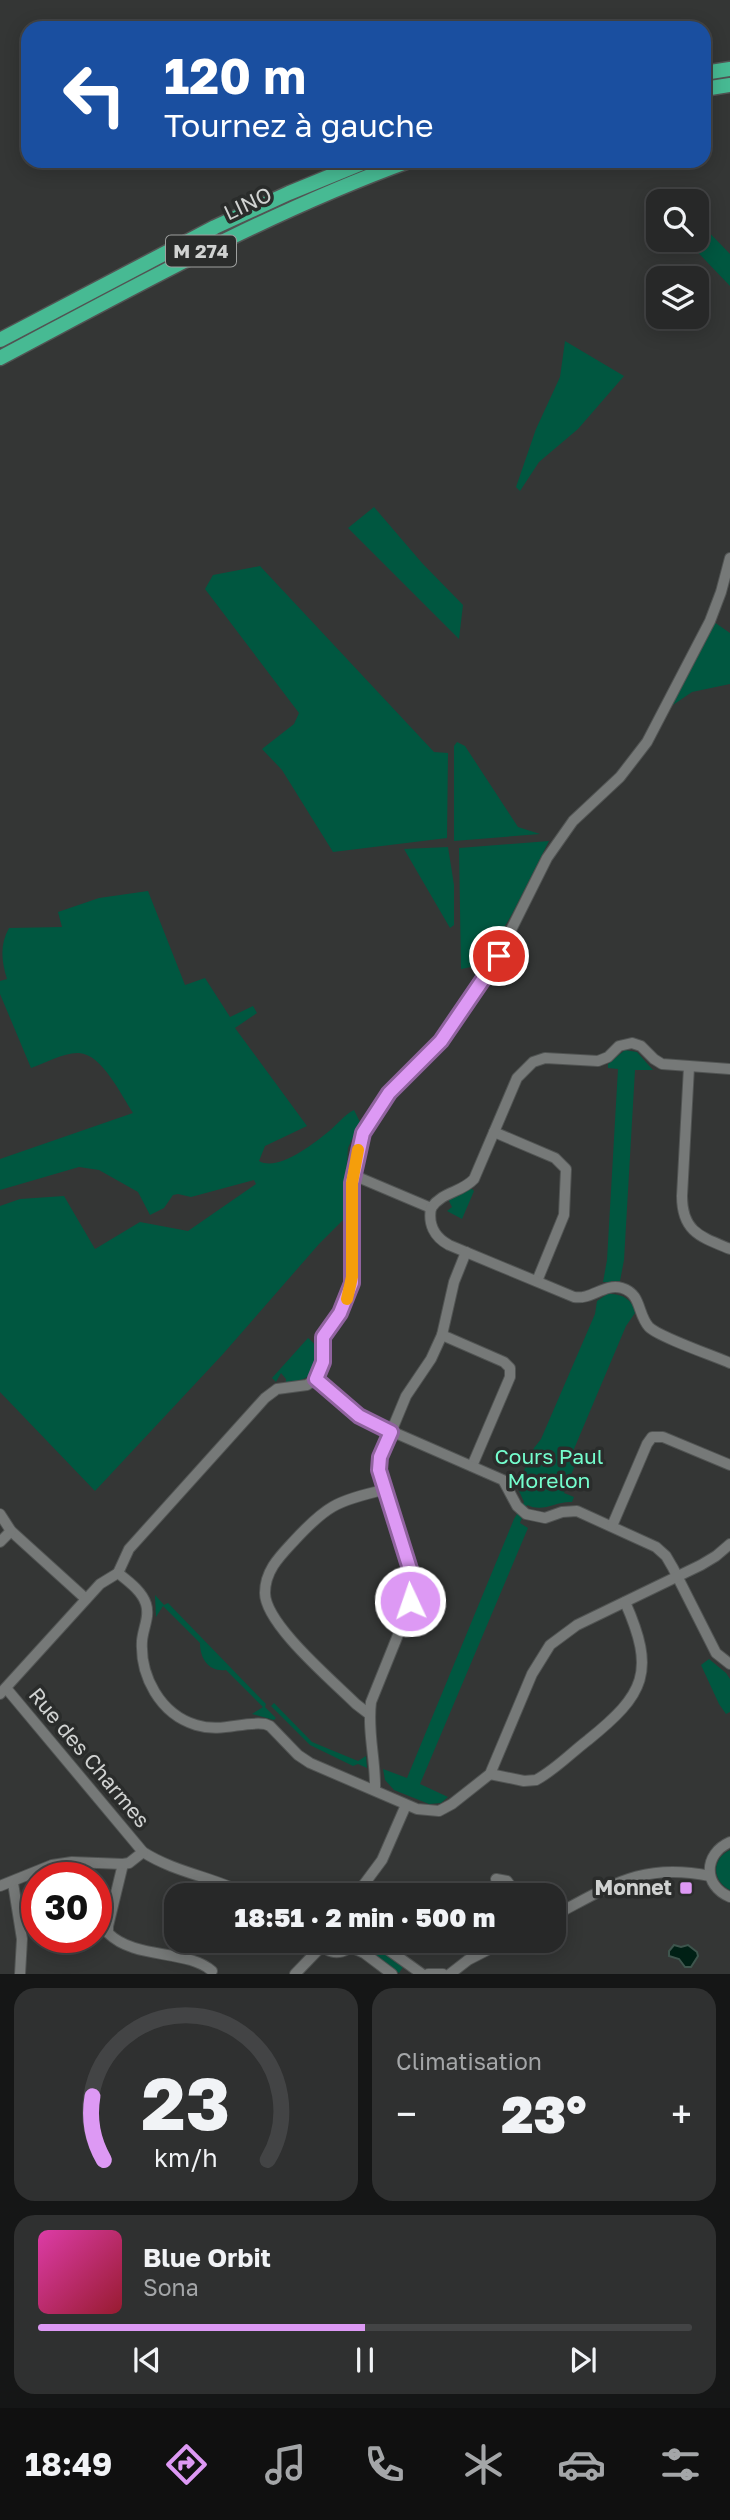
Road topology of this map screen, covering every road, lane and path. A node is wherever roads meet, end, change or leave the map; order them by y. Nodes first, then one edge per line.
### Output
1 (730, 69) edge
2 (711, 72) edge
3 (730, 85) edge
4 (711, 88) edge
5 (349, 168) edge
6 (392, 168) edge
7 (0, 340) edge
8 (0, 358) edge
9 (730, 558) edge
10 (689, 1066) junction
11 (730, 1069) edge
12 (494, 1132) junction
13 (353, 1175) junction
14 (431, 1208) junction
15 (730, 1249) edge
16 (466, 1252) junction
17 (537, 1282) junction
18 (442, 1335) junction
19 (730, 1363) edge
20 (316, 1379) junction
21 (391, 1432) junction
22 (730, 1465) edge
23 (472, 1466) junction
24 (384, 1490) junction
25 (0, 1514) edge
26 (612, 1526) junction
27 (11, 1531) junction
28 (0, 1542) edge
29 (730, 1544) edge
30 (118, 1573) junction
31 (678, 1577) junction
32 (86, 1599) junction
33 (625, 1602) junction
34 (730, 1664) edge
35 (3, 1691) edge
36 (369, 1714) junction
37 (490, 1774) junction
38 (375, 1790) junction
39 (406, 1805) junction
40 (730, 1842) edge
41 (143, 1852) junction
42 (123, 1864) junction
43 (710, 1877) junction
44 (496, 1879) dead end
45 (13, 1883) junction
46 (220, 1883) edge
47 (365, 1883) edge
48 (508, 1883) edge
49 (0, 1886) edge
50 (730, 1898) edge
51 (566, 1909) edge
52 (312, 1953) edge
53 (364, 1953) edge
54 (393, 1953) edge
55 (483, 1953) edge
56 (214, 1973) edge
57 (20, 1974) edge
58 (295, 1974) edge
59 (392, 1974) edge
60 (422, 1974) edge
61 (428, 1974) edge
62 (443, 1974) edge
63 (450, 1974) edge

1 - 2 highway
3 - 4 highway
5 - 7 highway, LINO / M 274
6 - 8 highway, LINO / M 274
9 - 13 street
10 - 11 street
10 - 12 street
10 - 15 street
12 - 14 street
12 - 17 street
13 - 14 street
13 - 20 street
14 - 16 street
16 - 17 street
16 - 18 street
17 - 19 street
18 - 21 street
18 - 23 street
20 - 21 street
20 - 30 street
21 - 23 street
21 - 24 street
22 - 26 street
23 - 26 street
24 - 36 street
24 - 36 street
25 - 27 street
26 - 31 street
27 - 28 street
27 - 32 street
29 - 31 street
30 - 32 street
30 - 38 street
31 - 33 street
31 - 34 street
32 - 35 street
33 - 37 street
33 - 37 street
35 - 41 street, Rue des Charmes
36 - 38 street
37 - 39 street
38 - 39 street
39 - 47 street
40 - 43 street
41 - 42 street
41 - 46 street
42 - 45 street
42 - 56 street
43 - 50 street
43 - 51 street
44 - 48 street
45 - 49 street
45 - 57 street
52 - 58 street
53 - 59 street
54 - 60 street
55 - 63 street
61 - 62 street

